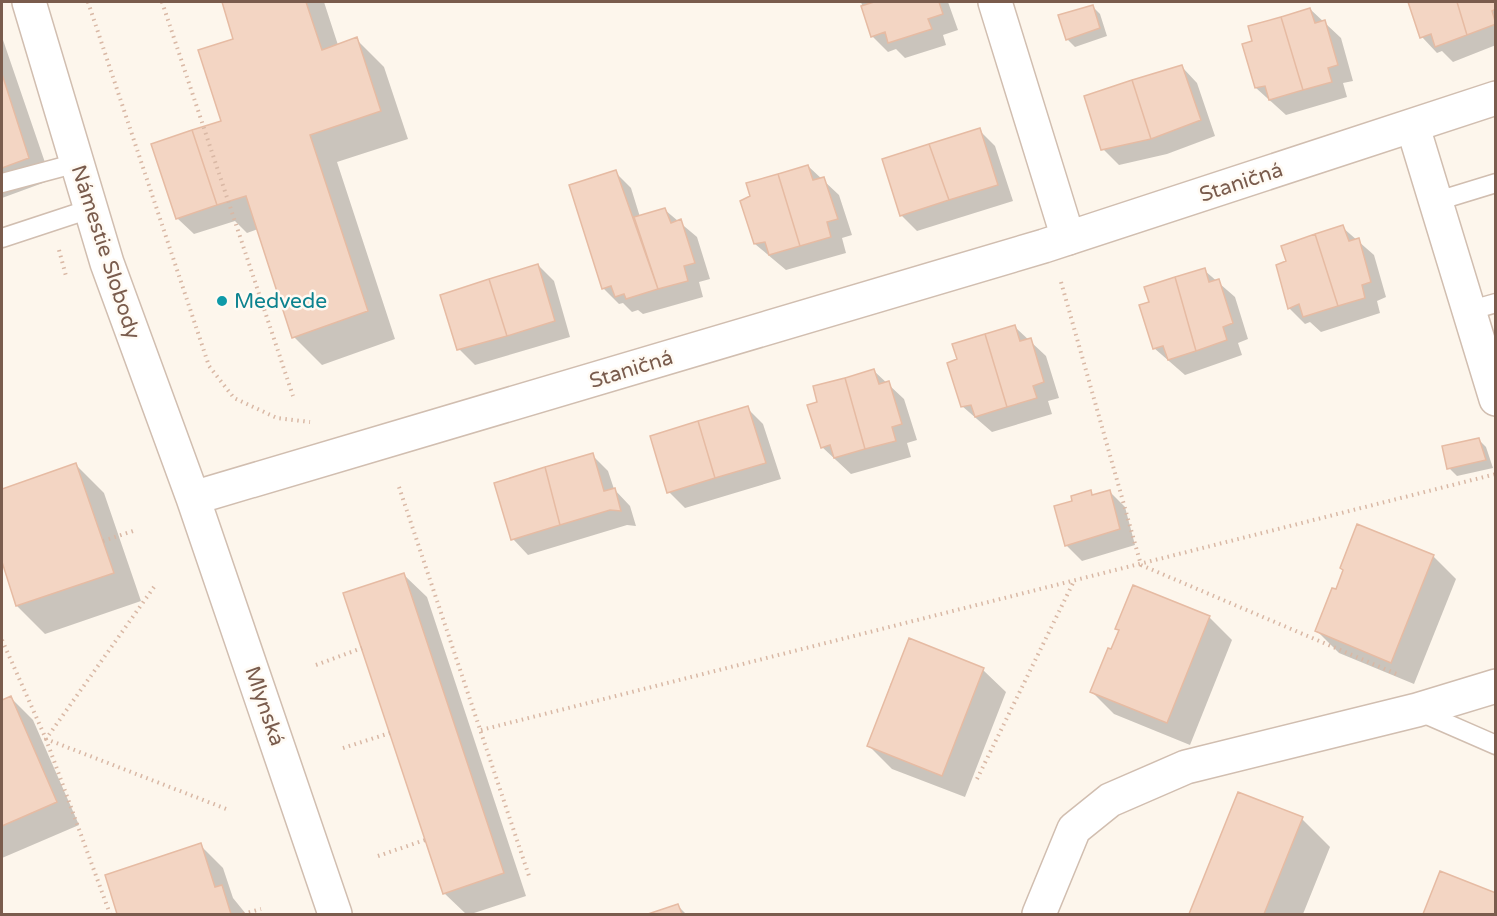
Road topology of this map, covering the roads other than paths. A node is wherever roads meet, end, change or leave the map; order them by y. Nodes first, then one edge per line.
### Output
1 (30, 2) edge
2 (995, 2) edge
3 (1496, 98) edge
4 (1413, 127) junction
5 (77, 163) junction
6 (2, 183) edge
7 (1496, 183) edge
8 (1434, 202) junction
9 (90, 209) junction
10 (2, 238) edge
11 (1068, 238) junction
12 (1482, 307) edge
13 (1496, 399) edge
14 (193, 498) junction
15 (1496, 686) edge
16 (1417, 710) junction
17 (1496, 746) edge
18 (335, 915) edge
19 (1039, 915) edge

1 - 5 street, Námestie Slobody
2 - 11 street
3 - 4 street, Staničná
4 - 8 street
4 - 11 street, Staničná
5 - 6 lane
5 - 9 street, Námestie Slobody
7 - 8 lane
8 - 12 street
9 - 10 lane
9 - 14 street, Námestie Slobody
11 - 14 street, Staničná
12 - 13 street
14 - 18 street, Mlynská
15 - 16 street
16 - 17 lane
16 - 19 street

